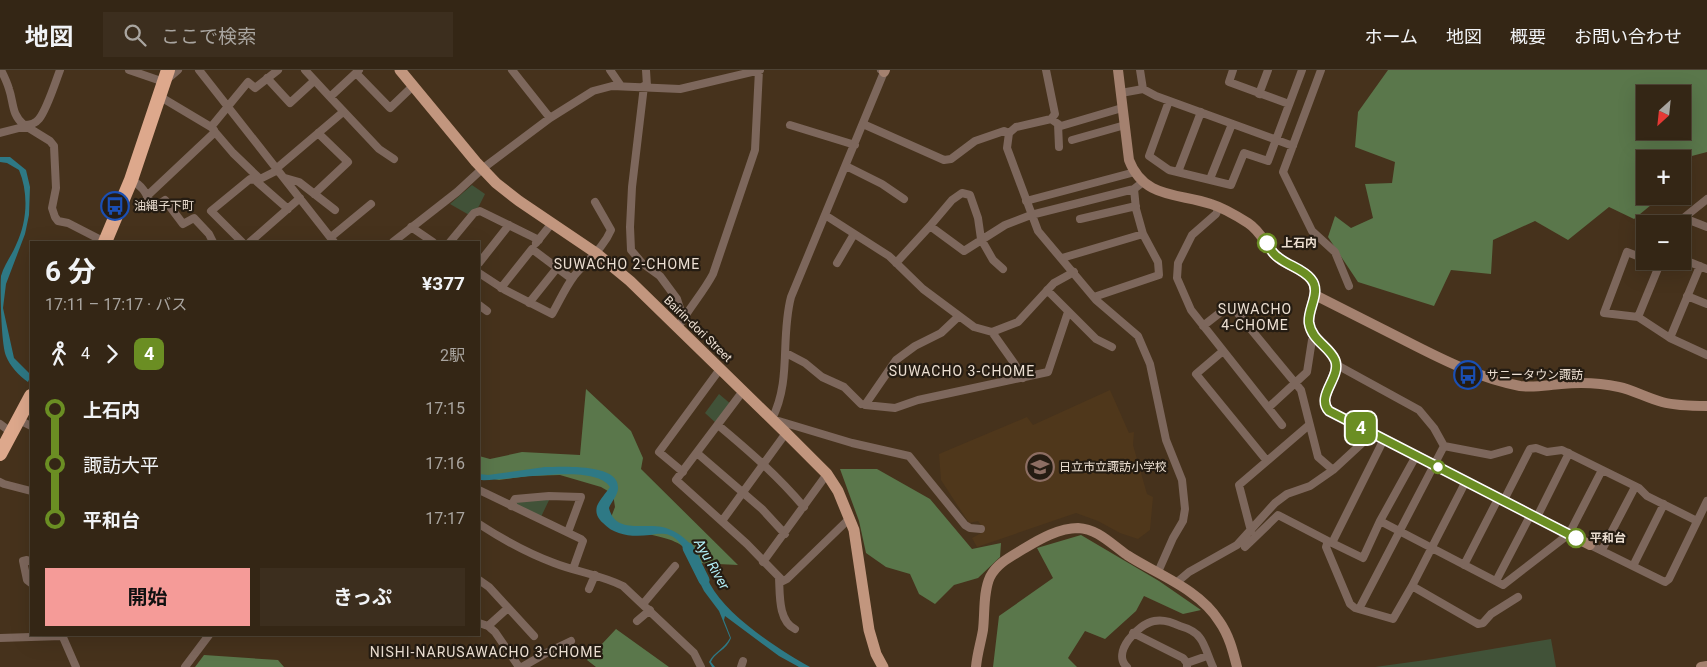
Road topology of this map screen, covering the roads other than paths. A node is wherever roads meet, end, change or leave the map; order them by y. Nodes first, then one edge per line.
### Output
1 (1, 70) edge
2 (60, 70) edge
3 (129, 70) edge
4 (178, 70) edge
5 (199, 70) edge
6 (278, 70) edge
7 (305, 70) edge
8 (400, 70) edge
9 (512, 70) edge
10 (610, 70) edge
11 (646, 70) edge
12 (759, 70) edge
13 (1046, 70) edge
14 (1118, 70) edge
15 (1140, 70) edge
16 (1233, 70) edge
17 (1268, 70) edge
18 (1302, 70) edge
19 (1321, 70) edge
20 (357, 71) edge
21 (883, 71) edge
22 (166, 76) edge
23 (267, 78) junction
24 (314, 81) junction
25 (413, 86) junction
26 (621, 86) junction
27 (646, 86) junction
28 (1143, 90) junction
29 (1120, 93) junction
30 (1260, 94) junction
31 (159, 96) junction
32 (330, 97) junction
33 (1169, 101) junction
34 (1289, 104) junction
35 (228, 105) junction
36 (1122, 108) junction
37 (343, 112) junction
38 (1201, 112) junction
39 (550, 118) junction
40 (1054, 121) junction
41 (863, 124) junction
42 (1232, 124) junction
43 (790, 125) dead end
44 (1125, 125) junction
45 (26, 126) junction
46 (213, 129) junction
47 (0, 133) edge
48 (318, 133) junction
49 (1009, 133) junction
50 (1072, 140) dead end
51 (1276, 140) junction
52 (855, 145) junction
53 (1293, 146) junction
54 (1059, 147) dead end
55 (394, 159) dead end
56 (846, 166) junction
57 (277, 169) junction
58 (482, 169) junction
59 (1135, 172) junction
60 (1178, 172) junction
61 (285, 178) junction
62 (1210, 179) junction
63 (131, 180) junction
64 (258, 180) junction
65 (1143, 182) junction
66 (1134, 189) junction
67 (314, 194) junction
68 (147, 196) junction
69 (300, 198) junction
70 (904, 199) dead end
71 (1707, 199) edge
72 (1026, 201) junction
73 (595, 202) dead end
74 (371, 204) dead end
75 (1136, 206) junction
76 (1219, 207) junction
77 (288, 209) junction
78 (335, 210) dead end
79 (825, 215) junction
80 (1031, 215) junction
81 (1688, 215) edge
82 (1080, 219) dead end
83 (552, 223) junction
84 (1691, 223) edge
85 (509, 225) junction
86 (930, 226) junction
87 (411, 227) junction
88 (1707, 227) edge
89 (854, 234) junction
90 (1143, 234) junction
91 (982, 239) junction
92 (333, 240) edge
93 (539, 240) junction
94 (103, 241) edge
95 (105, 241) edge
96 (212, 241) edge
97 (241, 241) edge
98 (251, 241) edge
99 (395, 241) edge
100 (432, 241) edge
101 (451, 241) edge
102 (532, 249) junction
103 (596, 253) junction
104 (1636, 256) edge
105 (1062, 258) junction
106 (1691, 262) edge
107 (480, 263) edge
108 (838, 263) dead end
109 (896, 263) junction
110 (1703, 267) edge
111 (557, 268) junction
112 (1003, 269) dead end
113 (1657, 270) edge
114 (1074, 272) junction
115 (480, 274) edge
116 (572, 279) junction
117 (1349, 286) dead end
118 (501, 288) junction
119 (1047, 290) junction
120 (1314, 295) junction
121 (1687, 296) junction
122 (1094, 297) junction
123 (529, 303) junction
124 (1707, 304) edge
125 (480, 306) edge
126 (487, 311) dead end
127 (1068, 312) junction
128 (959, 316) junction
129 (1638, 317) junction
130 (680, 323) junction
131 (1203, 326) junction
132 (992, 332) junction
133 (1315, 338) junction
134 (1670, 338) junction
135 (1112, 347) dead end
136 (1223, 351) junction
137 (786, 353) junction
138 (1707, 355) edge
139 (1336, 365) junction
140 (720, 369) junction
141 (1023, 378) junction
142 (1295, 383) junction
143 (743, 391) junction
144 (30, 400) edge
145 (861, 404) dead end
146 (1707, 406) edge
147 (1268, 407) junction
148 (772, 419) junction
149 (25, 423) edge
150 (0, 424) edge
151 (718, 425) junction
152 (1282, 425) dead end
153 (1309, 425) junction
154 (12, 433) junction
155 (786, 433) junction
156 (1372, 433) junction
157 (1384, 440) junction
158 (1444, 446) junction
159 (1509, 450) dead end
160 (697, 453) junction
161 (1569, 453) junction
162 (0, 454) edge
163 (1416, 456) junction
164 (1267, 461) junction
165 (763, 463) junction
166 (1434, 465) junction
167 (1333, 470) junction
168 (1602, 470) junction
169 (683, 472) junction
170 (827, 474) junction
171 (1466, 481) junction
172 (0, 482) edge
173 (1635, 487) junction
174 (480, 490) edge
175 (30, 491) edge
176 (743, 493) junction
177 (1501, 499) junction
178 (1707, 501) edge
179 (1664, 504) junction
180 (511, 506) junction
181 (804, 507) junction
182 (1534, 516) junction
183 (850, 518) junction
184 (722, 521) junction
185 (1380, 521) junction
186 (1697, 521) junction
187 (480, 525) edge
188 (981, 530) dead end
189 (1250, 531) junction
190 (1399, 531) junction
191 (568, 532) junction
192 (784, 534) junction
193 (1569, 534) junction
194 (1330, 542) junction
195 (1590, 545) joint
196 (1245, 547) dead end
197 (1432, 548) junction
198 (1602, 550) junction
199 (30, 562) edge
200 (763, 562) junction
201 (1464, 565) junction
202 (675, 566) dead end
203 (1633, 566) junction
204 (573, 568) junction
205 (1158, 572) junction
206 (595, 575) junction
207 (779, 578) junction
208 (480, 581) edge
209 (1496, 581) junction
210 (30, 582) edge
211 (1176, 583) junction
212 (1412, 586) junction
213 (589, 589) dead end
214 (1518, 597) dead end
215 (643, 604) junction
216 (508, 608) junction
217 (1358, 609) junction
218 (650, 610) junction
219 (637, 621) dead end
220 (480, 623) edge
221 (488, 626) junction
222 (795, 629) dead end
223 (1133, 633) junction
224 (41, 636) edge
225 (62, 636) edge
226 (208, 636) edge
227 (534, 636) dead end
228 (0, 638) edge
229 (571, 641) dead end
230 (1207, 656) junction
231 (1187, 665) edge
232 (1707, 666) edge
233 (76, 667) edge
234 (186, 667) edge
235 (521, 667) edge
236 (701, 667) edge
237 (883, 667) edge
238 (976, 667) edge
239 (1127, 667) edge
240 (1213, 667) edge
241 (1237, 667) edge
242 (1701, 667) edge

1 - 45 street
2 - 45 street
3 - 22 street
4 - 22 street
5 - 35 street
6 - 23 street
7 - 24 street
8 - 25 main road, Bairin-dori Street
9 - 39 street
10 - 26 street
11 - 27 street
12 - 27 street
12 - 130 street
13 - 40 street
14 - 29 street
15 - 28 street
16 - 30 street
17 - 30 street
18 - 34 street
19 - 53 street
20 - 25 street
20 - 32 street
21 - 41 street
22 - 31 highway
23 - 24 street
23 - 35 street
24 - 32 street
25 - 58 main road, Bairin-dori Street
26 - 27 street
26 - 39 street
27 - 130 street
28 - 29 street
28 - 33 street
29 - 36 street
30 - 34 street
31 - 46 street
31 - 63 highway
32 - 37 street
33 - 38 street
33 - 60 street
34 - 51 street
35 - 46 street
35 - 57 street
36 - 40 street
36 - 44 street
37 - 48 street
37 - 55 street
38 - 42 street
38 - 60 street
39 - 58 street
40 - 49 street
40 - 54 street
41 - 49 street
41 - 52 street
42 - 51 street
42 - 62 street
43 - 52 street
44 - 50 street
44 - 59 street
45 - 47 street
45 - 94 street
46 - 64 street
46 - 68 street
48 - 57 street
48 - 67 street
49 - 72 street
51 - 53 street
51 - 62 street
52 - 56 street
53 - 117 street
56 - 70 street
56 - 79 street
57 - 61 street
57 - 64 street
58 - 83 main road, Bairin-dori Street
58 - 87 street
59 - 65 street
59 - 72 street
60 - 62 street
61 - 67 street
61 - 69 street
63 - 68 street
63 - 95 highway
64 - 77 street
64 - 97 street
65 - 66 street
65 - 76 street
66 - 75 street
66 - 80 street
67 - 78 street
68 - 96 street
69 - 77 street
69 - 92 street
71 - 81 street
72 - 80 street
73 - 103 street
74 - 92 street
75 - 82 street
75 - 90 street
76 - 120 street
76 - 131 street
77 - 98 street
79 - 89 street
79 - 137 street
80 - 91 street
80 - 105 street
83 - 93 street
83 - 103 main road, Bairin-dori Street
84 - 88 street
85 - 93 street
85 - 101 street
85 - 107 street
86 - 91 street
86 - 91 street
86 - 109 street
87 - 99 street
87 - 100 street
89 - 108 street
89 - 109 street
90 - 105 street
90 - 122 street
91 - 112 street
93 - 102 street
102 - 111 street
102 - 118 street
103 - 116 street
103 - 130 main road, Bairin-dori Street
104 - 129 street
105 - 114 street
106 - 110 street
109 - 128 street
110 - 121 street
111 - 116 street
111 - 123 street
113 - 129 street
114 - 119 street
114 - 122 street
115 - 118 street
116 - 123 street
118 - 123 street
119 - 127 street
119 - 132 street
120 - 133 street
120 - 146 street
121 - 124 street
121 - 134 street
122 - 205 street
125 - 126 street
127 - 135 street
127 - 141 street
128 - 132 street
128 - 141 street
129 - 134 street
130 - 140 main road, Bairin-dori Street
131 - 136 street
131 - 142 street
132 - 141 street
133 - 139 street
133 - 142 street
134 - 138 street
136 - 147 street
136 - 164 street
137 - 145 street
137 - 148 street
139 - 156 street
139 - 158 street
140 - 143 main road, Bairin-dori Street
140 - 169 street
142 - 147 street
142 - 153 street
143 - 148 main road, Bairin-dori Street
143 - 151 street
144 - 149 highway
147 - 152 street
148 - 155 main road, Bairin-dori Street
148 - 188 street
149 - 154 highway
150 - 154 street
151 - 160 street
151 - 165 street
153 - 164 street
153 - 167 street
154 - 162 highway
155 - 165 street
155 - 170 main road, Bairin-dori Street
156 - 157 street
156 - 167 street
157 - 163 street
157 - 194 street
158 - 159 street
158 - 166 street
160 - 169 street
160 - 176 street
161 - 168 street
161 - 177 street
161 - 182 street
163 - 166 street
163 - 185 street
164 - 189 street
165 - 176 street
165 - 181 street
166 - 171 street
166 - 190 street
167 - 189 street
168 - 173 street
168 - 193 street
169 - 184 street
170 - 181 street
170 - 183 main road, Bairin-dori Street
171 - 177 street
171 - 197 street
172 - 175 street
173 - 179 street
173 - 198 street
174 - 180 street
176 - 184 street
176 - 192 street
177 - 182 street
177 - 201 street
178 - 186 street
179 - 186 street
179 - 203 street
180 - 191 street
180 - 191 street
181 - 192 street
182 - 193 street
182 - 209 street
183 - 207 street
183 - 237 main road, Bairin-dori Street
184 - 200 street
185 - 190 street
185 - 194 street
186 - 203 street
187 - 204 street
189 - 211 street
190 - 197 street
190 - 217 street
191 - 204 street
192 - 200 street
193 - 195 street
193 - 209 street
194 - 196 street
194 - 217 street
195 - 198 street
197 - 201 street
197 - 212 street
198 - 203 street
199 - 210 street
200 - 207 street
201 - 209 street
202 - 215 street
204 - 206 street
205 - 211 street
205 - 238 street
206 - 213 street
206 - 215 street
207 - 222 street
208 - 216 street
211 - 241 street
212 - 214 street
212 - 217 street
215 - 218 street
216 - 221 street
216 - 227 street
218 - 219 street
218 - 236 street
220 - 221 street
221 - 235 street
223 - 230 street
223 - 231 street
223 - 239 street
224 - 228 street
225 - 233 street
226 - 234 street
229 - 235 street
230 - 231 street
230 - 240 street
232 - 242 street

